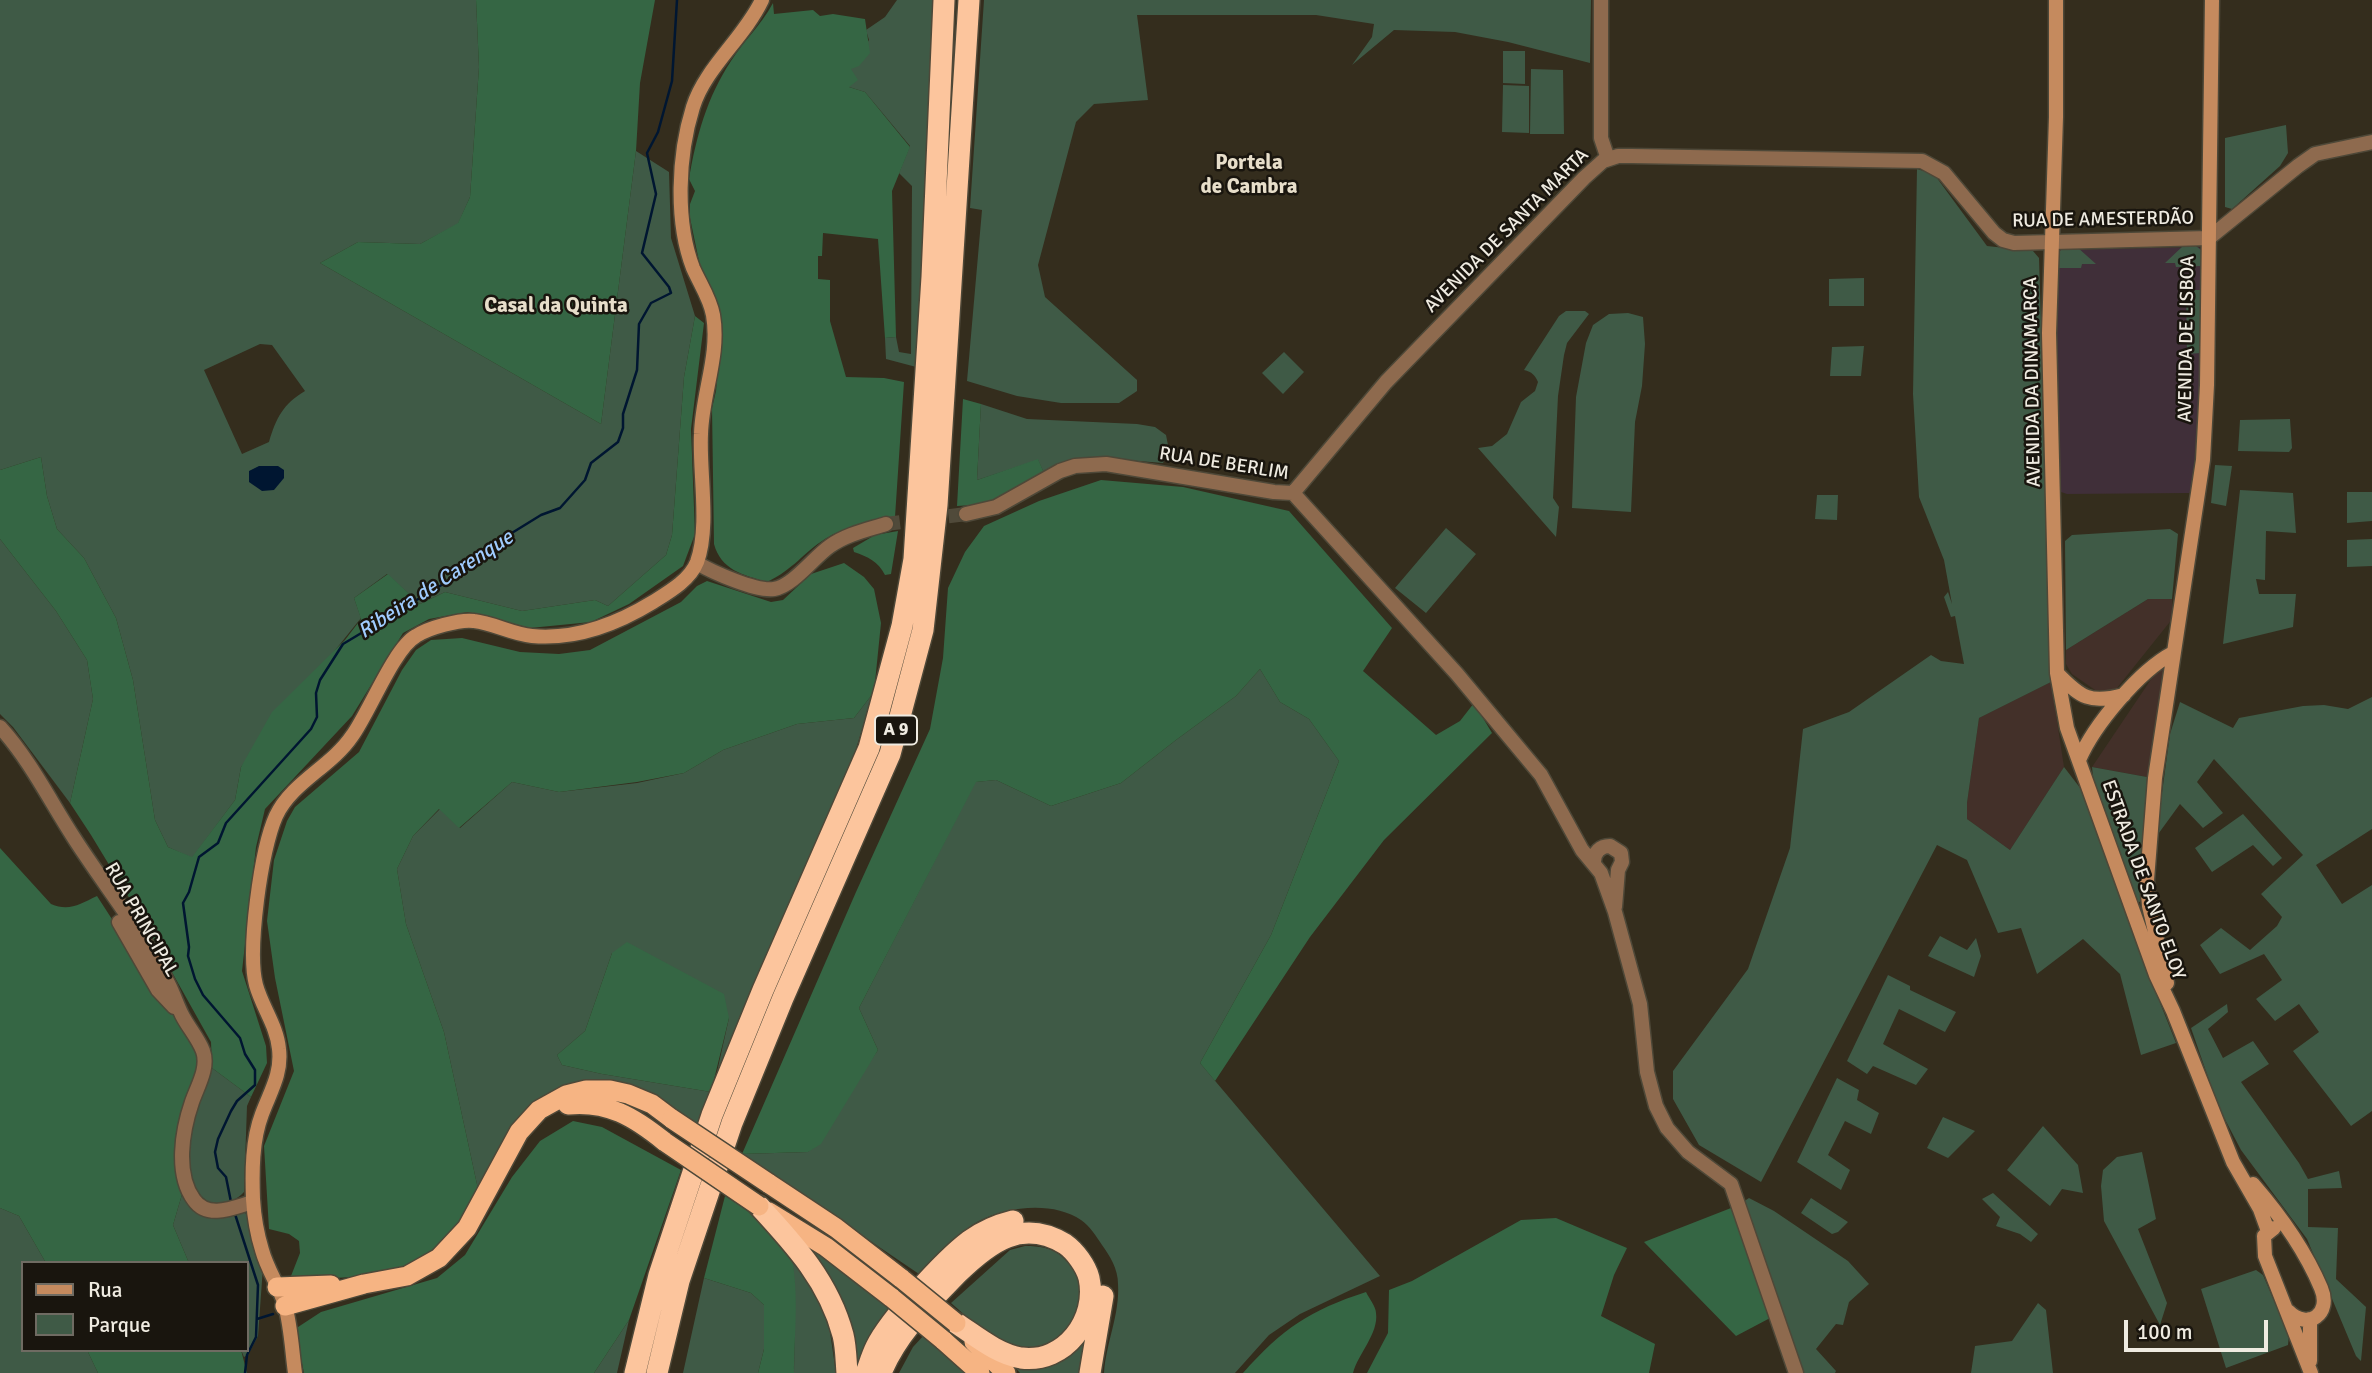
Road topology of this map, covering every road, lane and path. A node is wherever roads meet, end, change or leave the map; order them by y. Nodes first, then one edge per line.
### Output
1 (762, 0) edge
2 (944, 0) edge
3 (969, 0) edge
4 (1601, 0) edge
5 (2056, 0) edge
6 (2212, 0) edge
7 (2372, 142) edge
8 (1608, 159) junction
9 (1905, 159) joint
10 (2209, 237) junction
11 (2051, 243) junction
12 (1293, 493) junction
13 (966, 514) tunnel mouth
14 (886, 524) tunnel mouth
15 (697, 563) junction
16 (2173, 653) junction
17 (2057, 673) junction
18 (2169, 677) joint
19 (2124, 695) junction
20 (0, 727) edge
21 (2079, 760) junction
22 (1598, 861) junction
23 (1618, 870) junction
24 (1615, 912) junction
25 (2174, 1011) junction
26 (539, 1110) junction
27 (2233, 1162) junction
28 (253, 1202) junction
29 (759, 1206) junction
30 (2267, 1231) junction
31 (2294, 1237) junction
32 (364, 1284) junction
33 (277, 1287) junction
34 (285, 1306) junction
35 (2288, 1311) junction
36 (2311, 1319) junction
37 (950, 1332) junction
38 (2311, 1371) edge
39 (295, 1373) edge
40 (635, 1373) edge
41 (657, 1373) edge
42 (847, 1373) edge
43 (866, 1373) edge
44 (881, 1373) edge
45 (980, 1373) edge
46 (1006, 1373) edge
47 (1090, 1373) edge
48 (1796, 1373) edge

1 - 15 main road
2 - 40 highway, A 9
3 - 41 highway, A 9
4 - 8 street
5 - 11 main road, AVENIDA DA DINAMARCA
6 - 10 main road, AVENIDA DE LISBOA
7 - 10 street
8 - 9 street, AVENIDA DE SANTA MARTA
8 - 12 street, AVENIDA DE SANTA MARTA
9 - 11 street, RUA DE AMESTERDÃO
10 - 11 street, RUA DE AMESTERDÃO
10 - 16 main road, AVENIDA DE LISBOA
11 - 17 main road, AVENIDA DA DINAMARCA
12 - 13 street, RUA DE BERLIM
12 - 22 street, RUA DE BERLIM
14 - 15 street
15 - 28 main road
16 - 18 main road, AVENIDA DE LISBOA
16 - 19 main road
17 - 19 main road
17 - 21 main road, AVENIDA DA DINAMARCA
18 - 25 main road, ESTRADA DE SANTO ELOY
19 - 21 main road
20 - 28 street, RUA PRINCIPAL
21 - 25 main road, ESTRADA DE SANTO ELOY
22 - 23 street
22 - 23 street
22 - 24 street
23 - 24 street
24 - 48 street
25 - 27 main road, ESTRADA DE SANTO ELOY
26 - 29 highway, bridge
26 - 32 highway
26 - 37 highway, bridge
27 - 30 main road, ESTRADA DE SANTO ELOY
27 - 31 main road, ESTRADA DE SANTO ELOY
28 - 33 main road
29 - 37 highway, bridge
29 - 42 highway
30 - 31 main road
30 - 35 main road, ESTRADA DE SANTO ELOY
31 - 36 main road, ESTRADA DE SANTO ELOY
32 - 33 highway
32 - 34 highway
33 - 34 main road
34 - 39 main road
35 - 36 main road
35 - 38 main road, ESTRADA DE SANTO ELOY
36 - 38 main road, ESTRADA DE SANTO ELOY
37 - 44 highway
37 - 45 highway
37 - 46 highway
43 - 47 highway

